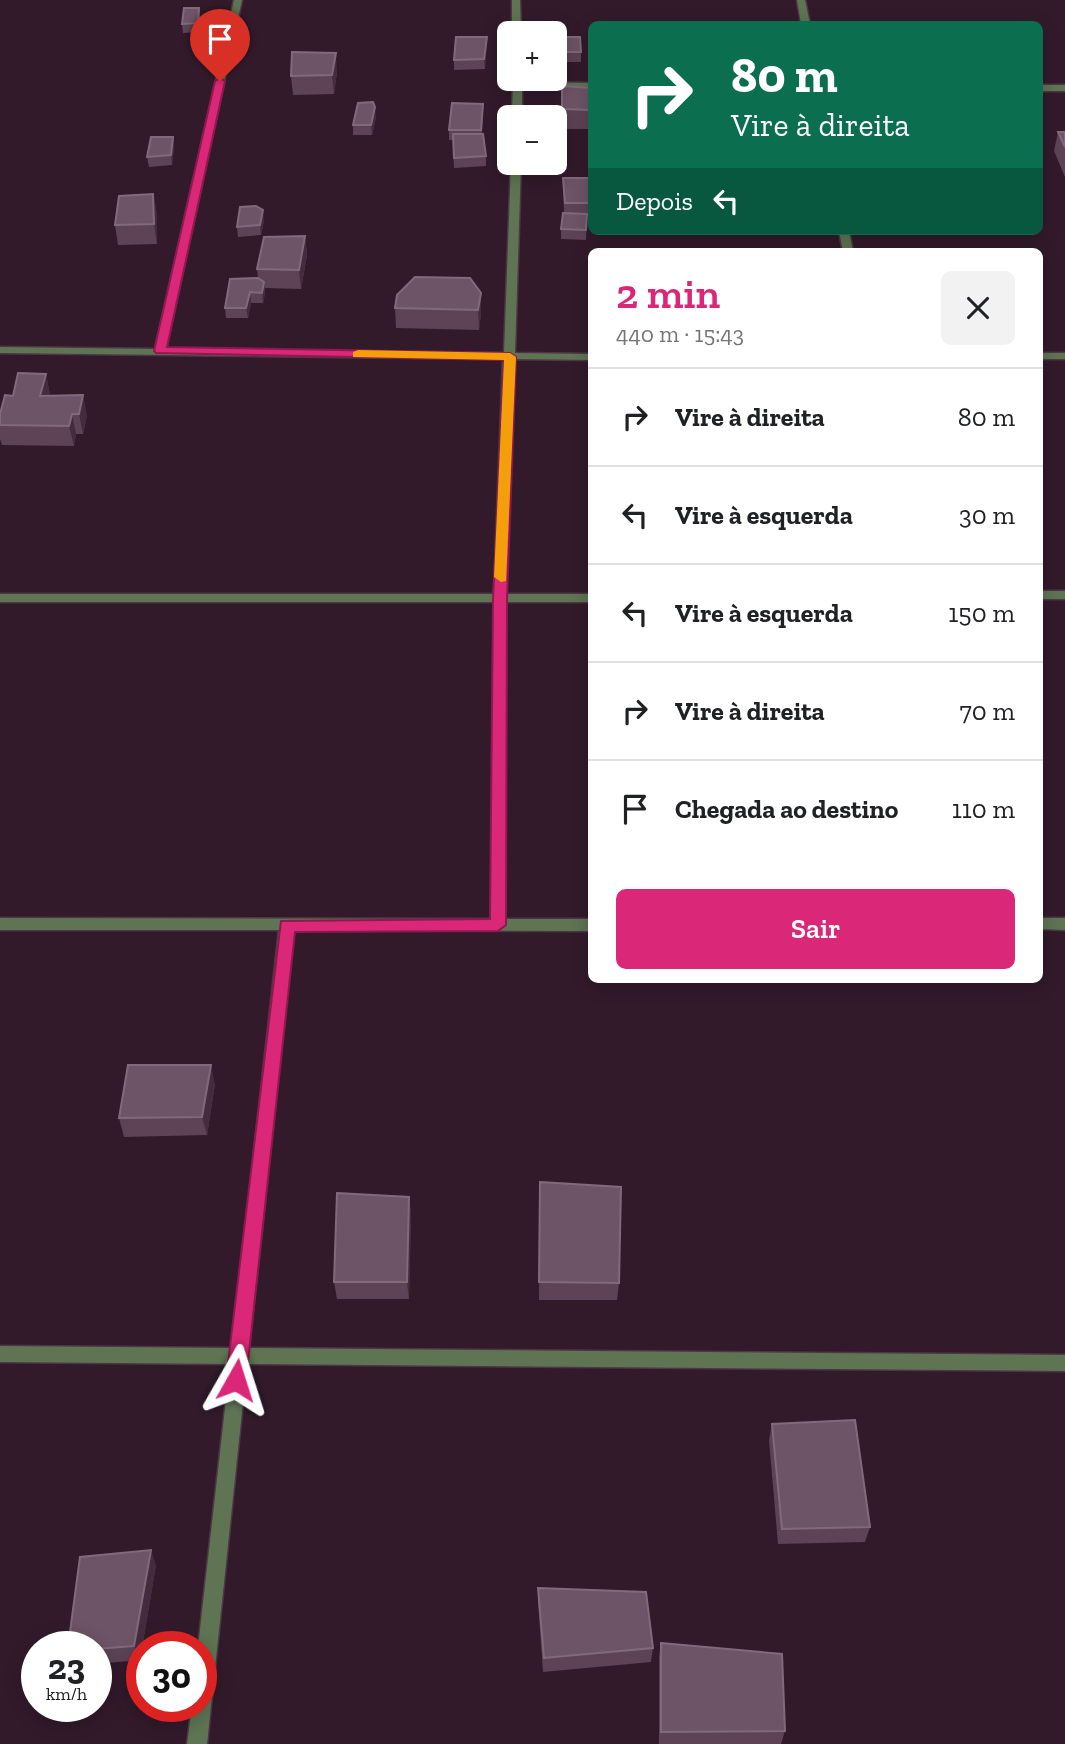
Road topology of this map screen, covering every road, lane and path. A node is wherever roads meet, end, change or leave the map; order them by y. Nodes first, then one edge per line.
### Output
1 (238, 0) edge
2 (516, 0) edge
3 (801, 0) edge
4 (517, 21) edge
5 (805, 21) edge
6 (567, 85) edge
7 (588, 86) edge
8 (1043, 88) edge
9 (1065, 88) edge
10 (516, 175) edge
11 (0, 350) edge
12 (160, 351) junction
13 (1043, 356) edge
14 (1065, 356) edge
15 (510, 357) junction
16 (588, 357) edge
17 (1043, 595) edge
18 (1065, 595) edge
19 (0, 597) edge
20 (588, 598) edge
21 (500, 599) junction
22 (0, 923) edge
23 (1043, 924) edge
24 (1065, 924) edge
25 (287, 925) junction
26 (498, 925) junction
27 (588, 925) edge
28 (0, 1353) edge
29 (239, 1353) junction
30 (1065, 1363) edge
31 (209, 1631) edge
32 (199, 1722) edge
33 (197, 1744) edge

1 - 12 street
2 - 4 street
3 - 5 street
6 - 7 street
8 - 9 street
10 - 15 street
11 - 12 street
12 - 15 street
13 - 14 street
15 - 16 street
15 - 21 street
17 - 18 street
19 - 21 street
20 - 21 street
21 - 26 street
22 - 25 street
23 - 24 street
25 - 26 street
25 - 29 street
26 - 27 street
28 - 29 street
29 - 30 street
29 - 31 street
32 - 33 street

